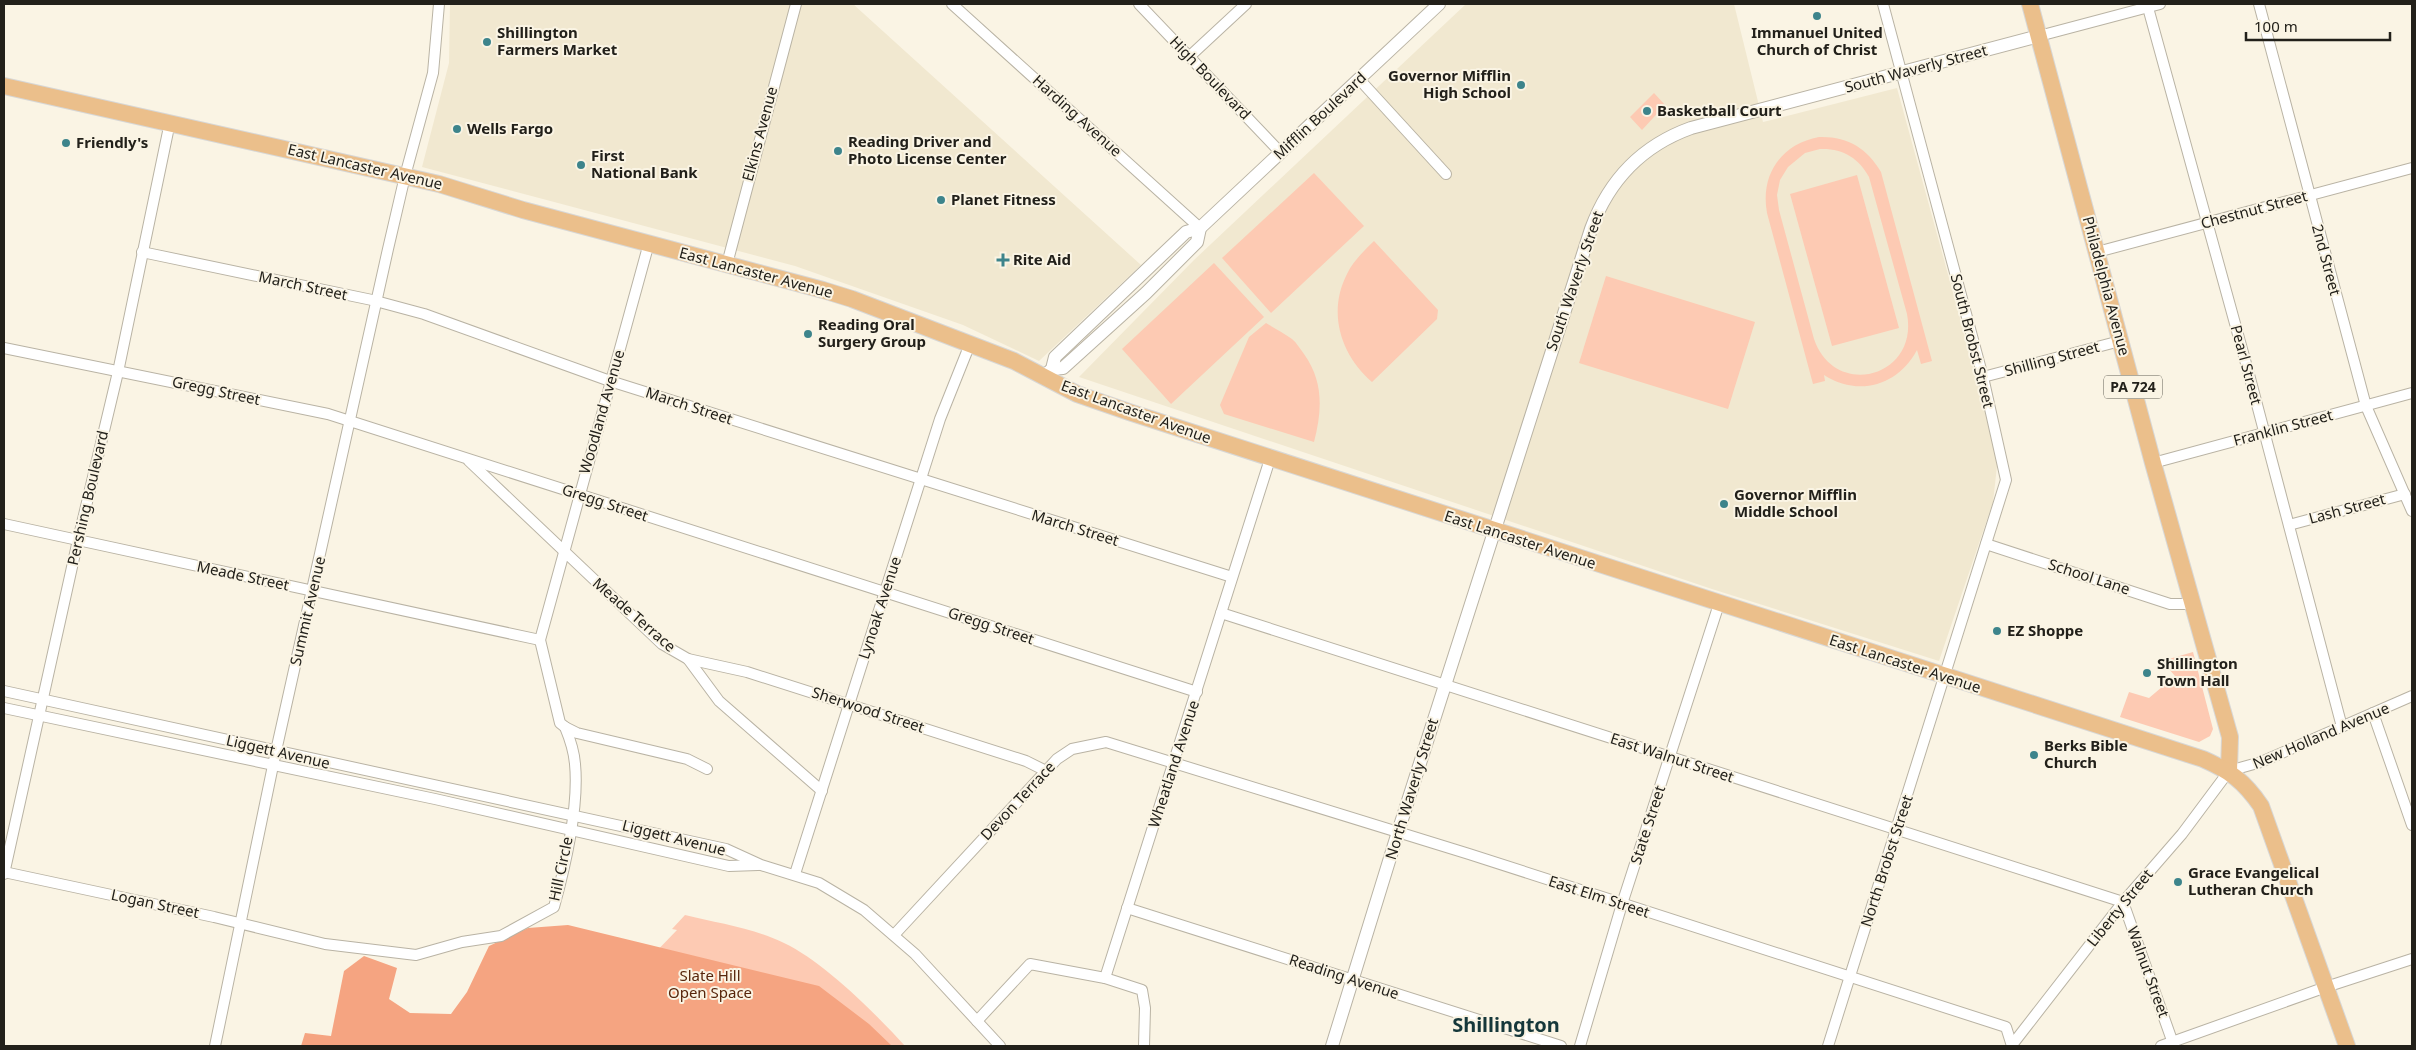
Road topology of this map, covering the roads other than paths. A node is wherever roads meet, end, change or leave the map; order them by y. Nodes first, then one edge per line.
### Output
1 (439, 4) edge
2 (796, 4) edge
3 (952, 4) edge
4 (1139, 4) edge
5 (1246, 4) edge
6 (1439, 4) edge
7 (1883, 4) edge
8 (2030, 4) edge
9 (2160, 4) edge
10 (2258, 4) edge
11 (2148, 5) edge
12 (2039, 36) junction
13 (1190, 56) junction
14 (1902, 72) junction
15 (1359, 78) junction
16 (4, 86) edge
17 (170, 122) junction
18 (1281, 152) junction
19 (2412, 168) edge
20 (1446, 174) dead end
21 (405, 176) junction
22 (2309, 196) junction
23 (2208, 223) junction
24 (1200, 228) junction
25 (649, 243) junction
26 (142, 252) junction
27 (2097, 252) junction
28 (727, 264) junction
29 (376, 303) junction
30 (2120, 341) junction
31 (970, 344) junction
32 (4, 348) edge
33 (118, 372) junction
34 (1048, 372) junction
35 (1983, 377) junction
36 (610, 381) junction
37 (2412, 393) edge
38 (2366, 406) junction
39 (350, 421) junction
40 (2264, 433) junction
41 (466, 459) junction
42 (1270, 459) junction
43 (2153, 463) junction
44 (920, 479) junction
45 (2405, 494) junction
46 (579, 495) junction
47 (2412, 511) edge
48 (4, 524) edge
49 (2289, 525) junction
50 (1493, 531) junction
51 (78, 540) junction
52 (1986, 544) junction
53 (564, 552) junction
54 (1232, 577) junction
55 (312, 591) junction
56 (885, 592) junction
57 (1719, 604) junction
58 (2192, 604) junction
59 (1221, 613) junction
60 (540, 640) junction
61 (688, 659) junction
62 (1945, 676) junction
63 (1445, 686) junction
64 (4, 691) edge
65 (1197, 692) junction
66 (2412, 696) edge
67 (42, 698) junction
68 (849, 704) junction
69 (4, 708) edge
70 (2373, 713) junction
71 (38, 716) junction
72 (565, 727) junction
73 (2342, 727) junction
74 (276, 751) junction
75 (1669, 757) junction
76 (1174, 762) junction
77 (273, 766) junction
78 (707, 769) dead end
79 (1046, 771) junction
80 (2229, 771) junction
81 (822, 791) junction
82 (572, 815) junction
83 (2412, 825) edge
84 (569, 829) junction
85 (1897, 831) junction
86 (1398, 832) junction
87 (761, 865) junction
88 (4, 873) edge
89 (795, 874) junction
90 (2122, 902) junction
91 (1622, 904) junction
92 (1127, 908) junction
93 (239, 923) junction
94 (894, 935) junction
95 (305, 940) joint
96 (2412, 959) edge
97 (1105, 978) junction
98 (1850, 978) junction
99 (1354, 980) junction
100 (2326, 987) junction
101 (977, 1021) junction
102 (2173, 1044) edge
103 (2012, 1045) edge
104 (215, 1046) edge
105 (1000, 1046) edge
106 (1144, 1046) edge
107 (1332, 1046) edge
108 (1561, 1046) edge
109 (1580, 1046) edge
110 (1828, 1046) edge
111 (2161, 1046) edge
112 (2347, 1046) edge

1 - 21 street, Summit Avenue
2 - 28 street, Elkins Avenue
3 - 24 street, Harding Avenue
4 - 13 street, High Boulevard
5 - 13 street
6 - 15 street, Mifflin Boulevard
7 - 14 street, South Brobst Street
8 - 12 main road, Philadelphia Avenue / PA 724
9 - 11 street
10 - 22 street, 2nd Street
11 - 12 street
11 - 23 street, Pearl Street
12 - 14 street, South Waverly Street
12 - 27 main road, Philadelphia Avenue / PA 724
13 - 18 street, High Boulevard
14 - 35 street, South Brobst Street
14 - 50 street, South Waverly Street
15 - 18 street, Mifflin Boulevard
15 - 20 street
16 - 17 main road, East Lancaster Avenue
17 - 21 main road, East Lancaster Avenue
17 - 26 street, Pershing Boulevard
18 - 24 street, Mifflin Boulevard
19 - 22 street, Chestnut Street
21 - 25 main road, East Lancaster Avenue
21 - 29 street, Summit Avenue
22 - 23 street, Chestnut Street
22 - 38 street, 2nd Street
23 - 27 street, Chestnut Street
23 - 40 street, Pearl Street
24 - 34 street, Mifflin Boulevard
25 - 28 main road, East Lancaster Avenue
25 - 36 street, Woodland Avenue
26 - 29 street, March Street
26 - 33 street, Pershing Boulevard
27 - 30 main road, Philadelphia Avenue / PA 724
28 - 31 main road, East Lancaster Avenue
29 - 36 street, March Street
29 - 39 street, Summit Avenue
30 - 35 street, Shilling Street
30 - 43 main road, Philadelphia Avenue / PA 724
31 - 34 main road, East Lancaster Avenue
31 - 44 street, Lynoak Avenue
32 - 33 street, Gregg Street
33 - 39 street, Gregg Street
33 - 51 street, Pershing Boulevard
34 - 42 main road, East Lancaster Avenue
35 - 52 street, South Brobst Street
36 - 44 street, March Street
36 - 46 street, Woodland Avenue
37 - 38 street, Franklin Street
38 - 40 street, Franklin Street
38 - 45 street, 2nd Street
39 - 41 street, Gregg Street
39 - 55 street, Summit Avenue
40 - 43 street, Franklin Street
40 - 49 street, Pearl Street
41 - 46 street, Gregg Street
41 - 53 street, Meade Terrace
42 - 50 main road, East Lancaster Avenue
42 - 54 street, Wheatland Avenue
43 - 58 main road, Philadelphia Avenue / PA 724
44 - 54 street, March Street
44 - 56 street, Lynoak Avenue
45 - 47 street, 2nd Street
45 - 49 street, Lash Street
46 - 53 street, Woodland Avenue
46 - 56 street, Gregg Street
48 - 51 street, Meade Street
49 - 73 street, Pearl Street
50 - 57 main road, East Lancaster Avenue
50 - 63 street, North Waverly Street
51 - 55 street, Meade Street
51 - 67 street, Pershing Boulevard
52 - 58 street, School Lane
52 - 62 street, South Brobst Street
53 - 60 street, Woodland Avenue
53 - 61 street, Meade Terrace
54 - 59 street, Wheatland Avenue
55 - 60 street, Meade Street
55 - 74 street, Summit Avenue
56 - 65 street, Gregg Street
56 - 68 street, Lynoak Avenue
57 - 62 main road, East Lancaster Avenue
57 - 75 street, State Street
58 - 80 main road, Philadelphia Avenue / PA 724
59 - 63 street, East Walnut Street
59 - 65 street, Wheatland Avenue
60 - 72 street, Hill Circle
61 - 68 street, Sherwood Street
61 - 81 street, Meade Terrace
62 - 80 main road, East Lancaster Avenue
62 - 85 street, North Brobst Street
63 - 75 street, East Walnut Street
63 - 86 street, North Waverly Street
64 - 67 street, Liggett Avenue
65 - 76 street, Wheatland Avenue
66 - 70 street, New Holland Avenue
67 - 71 street, Pershing Boulevard
67 - 74 street, Liggett Avenue
68 - 79 street, Sherwood Street
68 - 81 street, Lynoak Avenue
69 - 71 street, Liggett Avenue
70 - 73 street, New Holland Avenue
70 - 83 street
71 - 77 street, Liggett Avenue
71 - 88 street, Pershing Boulevard
72 - 78 street
72 - 82 street, Hill Circle
73 - 80 street, New Holland Avenue
74 - 77 street, Summit Avenue
74 - 82 street, Liggett Avenue
75 - 85 street, East Walnut Street
75 - 91 street, State Street
76 - 79 street, Devon Terrace
76 - 86 street, East Elm Street
76 - 92 street, Wheatland Avenue
77 - 84 street, Liggett Avenue
77 - 93 street, Summit Avenue
79 - 94 street, Devon Terrace
80 - 90 street, Liberty Street
80 - 100 main road, East Lancaster Avenue
81 - 89 street, Lynoak Avenue
82 - 84 street, Hill Circle
82 - 87 street, Liggett Avenue
84 - 87 street, Liggett Avenue
84 - 95 street, Hill Circle
85 - 90 street, East Walnut Street
85 - 98 street, North Brobst Street
86 - 91 street, East Elm Street
86 - 99 street, North Waverly Street
87 - 89 street
88 - 93 street, Logan Street
89 - 94 street
90 - 102 street, Walnut Street
90 - 103 street, Liberty Street
91 - 98 street, East Elm Street
91 - 109 street, State Street
92 - 97 street, Wheatland Avenue
92 - 99 street, Reading Avenue
93 - 95 street, Logan Street
93 - 104 street, Summit Avenue
94 - 101 street
96 - 100 street
97 - 101 street
97 - 106 street
98 - 103 street, East Elm Street
98 - 110 street, North Brobst Street
99 - 107 street, North Waverly Street
99 - 108 street, Reading Avenue
100 - 102 street
100 - 112 main road, East Lancaster Avenue
101 - 105 street
102 - 111 street

